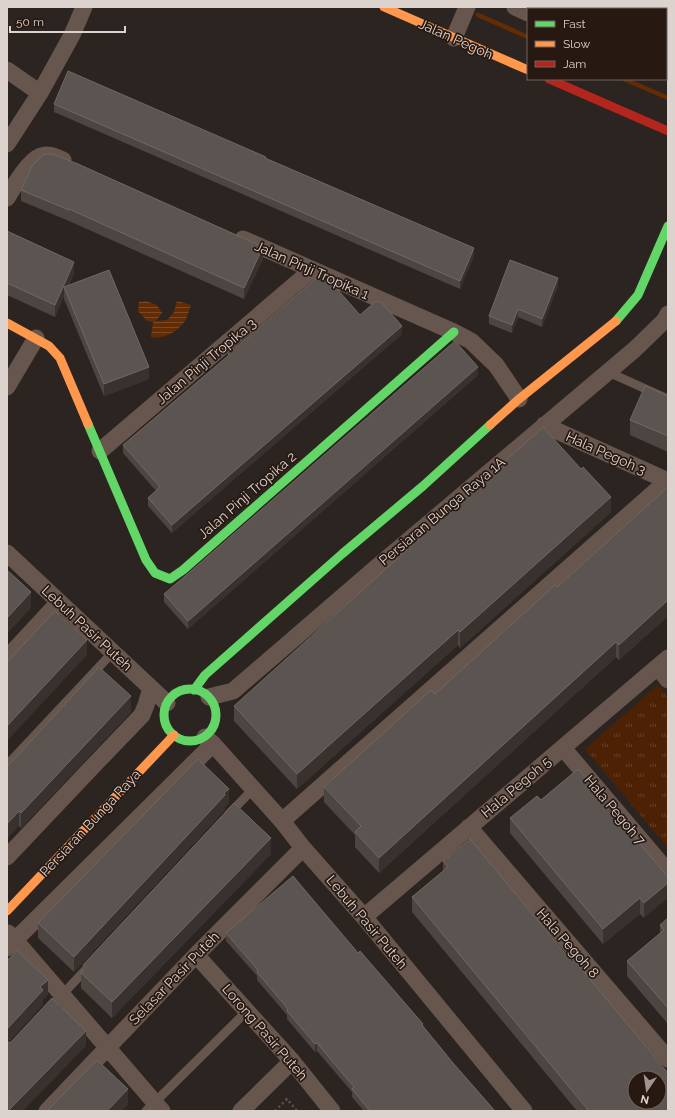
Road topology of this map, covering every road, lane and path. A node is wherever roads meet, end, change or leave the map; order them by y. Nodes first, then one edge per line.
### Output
1 (84, 7) edge
2 (384, 7) edge
3 (467, 7) edge
4 (515, 7) edge
5 (527, 13) edge
6 (454, 38) junction
7 (7, 70) edge
8 (527, 70) edge
9 (551, 80) edge
10 (40, 94) junction
11 (668, 131) edge
12 (7, 144) edge
13 (74, 164) edge
14 (7, 198) edge
15 (668, 226) edge
16 (226, 232) edge
17 (312, 270) junction
18 (667, 319) edge
19 (7, 323) edge
20 (454, 332) junction
21 (36, 338) junction
22 (608, 372) junction
23 (7, 387) edge
24 (519, 399) junction
25 (668, 399) edge
26 (544, 425) junction
27 (100, 452) junction
28 (668, 481) edge
29 (7, 553) edge
30 (59, 602) junction
31 (113, 652) junction
32 (7, 658) edge
33 (664, 668) edge
34 (151, 688) junction
35 (202, 693) junction
36 (167, 703) junction
37 (174, 735) junction
38 (209, 741) junction
39 (562, 748) junction
40 (7, 765) edge
41 (253, 789) junction
42 (282, 821) junction
43 (221, 823) edge
44 (468, 827) junction
45 (303, 848) junction
46 (7, 857) edge
47 (668, 872) edge
48 (7, 911) edge
49 (364, 917) junction
50 (10, 940) edge
51 (196, 955) junction
52 (94, 960) edge
53 (62, 995) junction
54 (247, 1011) junction
55 (42, 1016) edge
56 (107, 1047) junction
57 (668, 1060) edge
58 (292, 1061) junction
59 (154, 1108) edge
60 (47, 1111) edge
61 (241, 1111) edge
62 (275, 1111) edge
63 (297, 1111) edge
64 (332, 1111) edge
65 (524, 1111) edge

1 - 10 street
2 - 6 street, Jalan Pegoh
3 - 6 street
4 - 5 street
6 - 8 street, Jalan Pegoh
7 - 10 street
9 - 11 street
10 - 12 street
13 - 14 street
15 - 24 street
16 - 17 street, Jalan Pinji Tropika 1
17 - 20 street, Jalan Pinji Tropika 1
17 - 27 street, Jalan Pinji Tropika 3
18 - 22 street, Persiaran Bunga Raya 1A
19 - 21 street
20 - 24 street, Jalan Pinji Tropika 1
20 - 27 street, Jalan Pinji Tropika 2
21 - 23 street
21 - 27 street
22 - 25 lane
22 - 26 street, Persiaran Bunga Raya 1A
24 - 35 street
26 - 28 street, Hala Pegoh 3
26 - 35 street, Persiaran Bunga Raya 1A
28 - 42 street
29 - 30 street, Lebuh Pasir Puteh
30 - 31 street, Lebuh Pasir Puteh
30 - 32 street
31 - 34 street, Lebuh Pasir Puteh
31 - 40 lane
33 - 39 street, Hala Pegoh 5
34 - 36 street, Lebuh Pasir Puteh
34 - 46 street
35 - 36 street
35 - 38 street
36 - 37 street
37 - 38 street
37 - 48 street, Persiaran Bunga Raya
38 - 41 street, Lebuh Pasir Puteh
38 - 50 street
39 - 44 street, Hala Pegoh 5
39 - 47 street, Hala Pegoh 7
41 - 42 street, Lebuh Pasir Puteh
41 - 43 lane
42 - 45 street, Lebuh Pasir Puteh
44 - 49 street, Hala Pegoh 5
44 - 57 street, Hala Pegoh 8
45 - 49 street, Lebuh Pasir Puteh
45 - 51 street, Selasar Pasir Puteh
49 - 65 street, Lebuh Pasir Puteh
50 - 53 street
51 - 54 street, Lorong Pasir Puteh
51 - 56 street, Selasar Pasir Puteh
52 - 53 lane
53 - 55 lane
53 - 56 street
54 - 58 street, Lorong Pasir Puteh
54 - 59 lane
56 - 59 street
56 - 60 street, Selasar Pasir Puteh
58 - 61 street
58 - 64 street, Lorong Pasir Puteh
62 - 63 path

